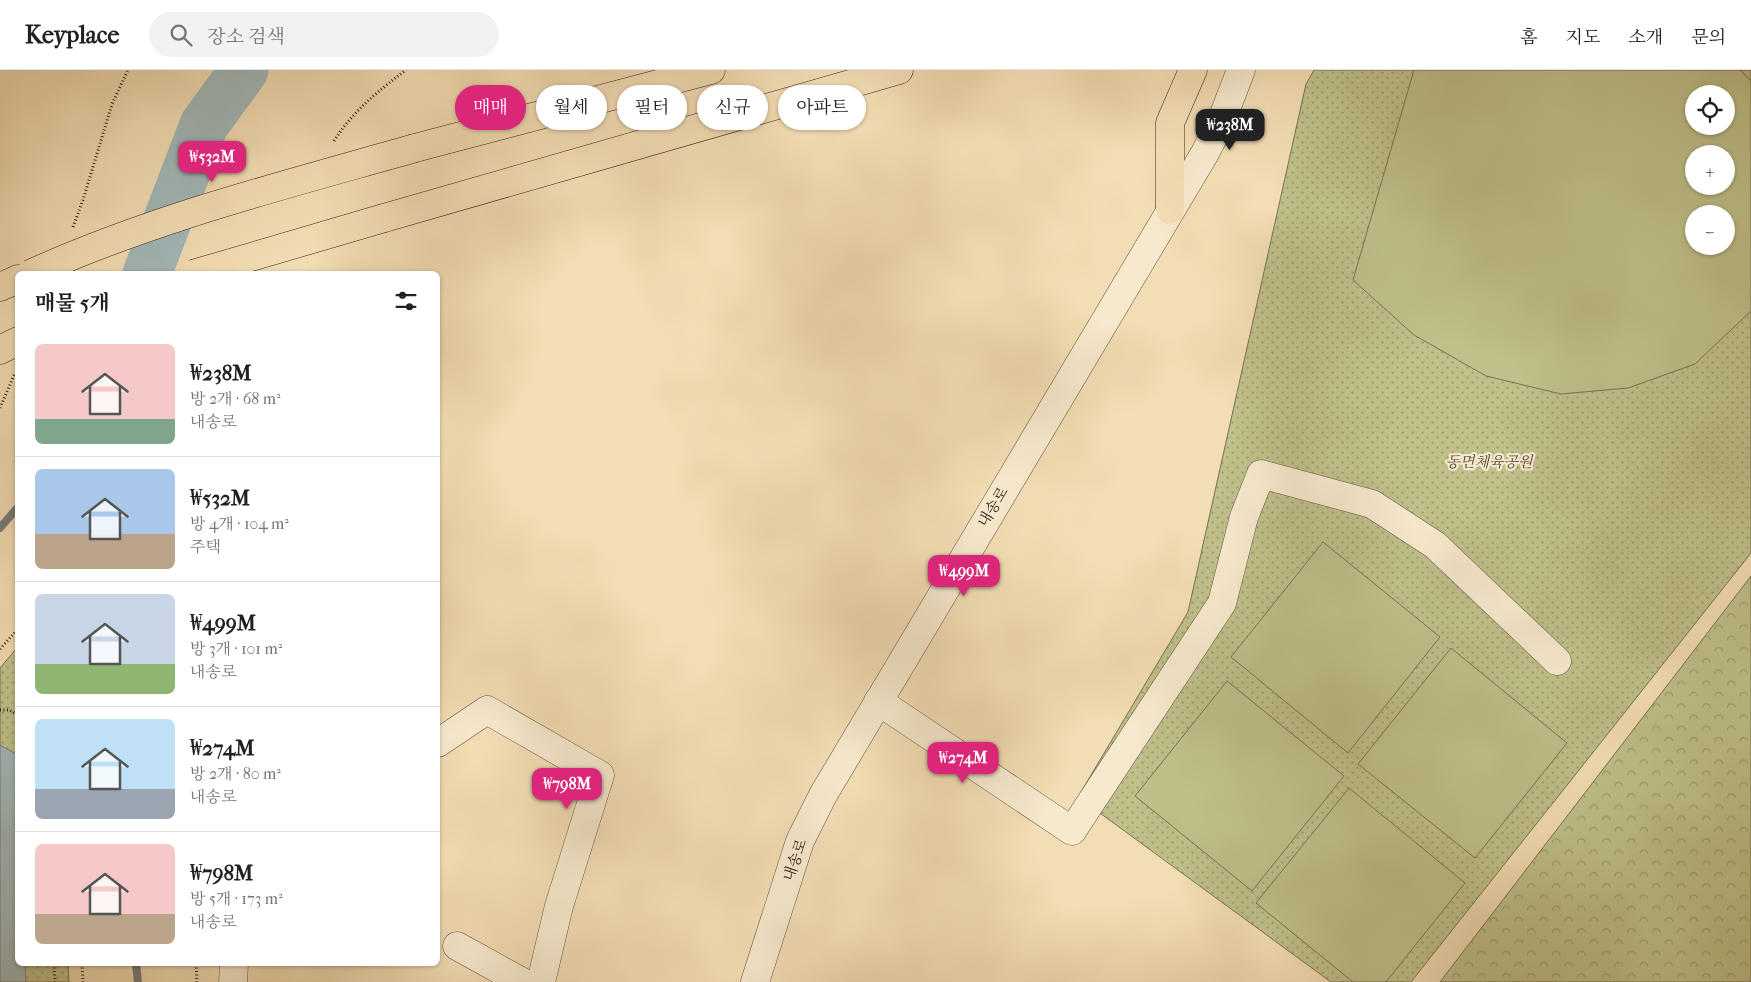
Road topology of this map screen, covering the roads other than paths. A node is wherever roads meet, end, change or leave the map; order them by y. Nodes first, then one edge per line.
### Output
1 (711, 70) edge
2 (899, 70) edge
3 (1193, 70) edge
4 (1241, 70) edge
5 (1170, 210) junction
6 (37, 271) edge
7 (203, 271) edge
8 (15, 280) edge
9 (0, 287) edge
10 (15, 342) edge
11 (0, 350) edge
12 (1557, 661) dead end
13 (878, 701) junction
14 (440, 742) edge
15 (457, 946) dead end
16 (234, 966) edge
17 (233, 982) edge
18 (522, 982) edge
19 (541, 982) edge
20 (755, 982) edge

1 - 6 main road, bridge
2 - 7 main road, bridge
3 - 5 main road
4 - 5 street, 내송로
5 - 13 street, 내송로
8 - 9 main road
10 - 11 main road
12 - 13 street
13 - 20 street, 내송로
14 - 19 street
15 - 18 street
16 - 17 street

